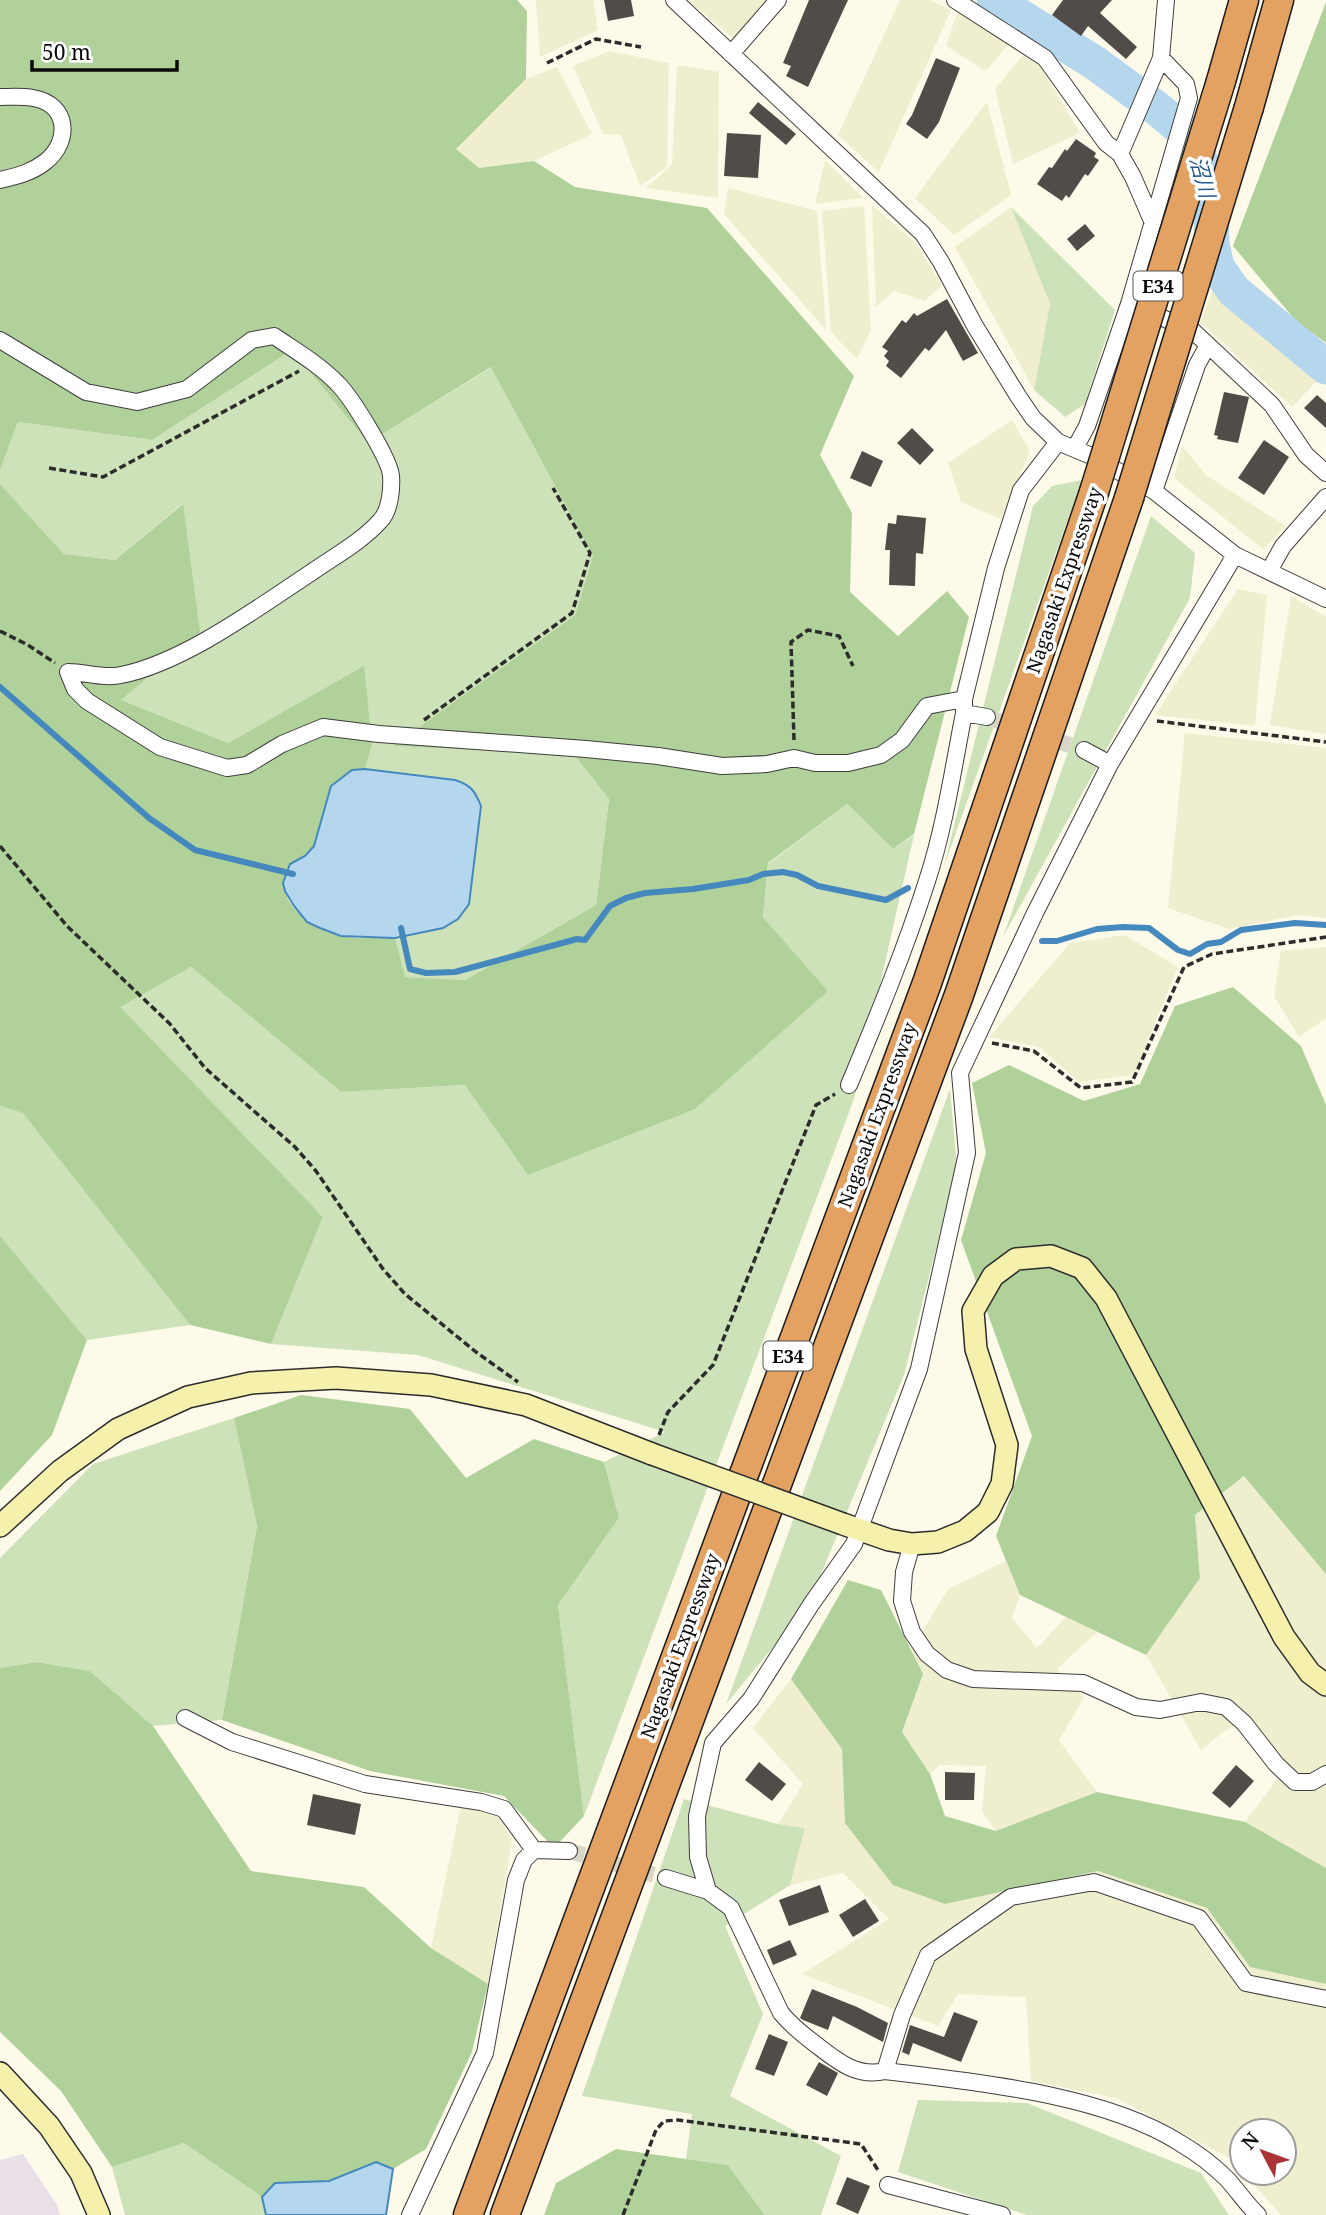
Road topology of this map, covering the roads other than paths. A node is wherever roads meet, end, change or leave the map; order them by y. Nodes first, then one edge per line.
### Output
1 (674, 0) edge
2 (778, 0) edge
3 (956, 0) edge
4 (1166, 0) edge
5 (1244, 0) edge
6 (1279, 0) edge
7 (731, 54) junction
8 (1161, 58) junction
9 (0, 97) edge
10 (1120, 154) junction
11 (0, 180) edge
12 (1153, 223) junction
13 (1129, 304) junction
14 (0, 340) edge
15 (1208, 345) junction
16 (1058, 442) junction
17 (1075, 448) junction
18 (1326, 473) edge
19 (1142, 494) junction
20 (1326, 497) edge
21 (1235, 555) junction
22 (1269, 571) junction
23 (1326, 599) edge
24 (964, 706) junction
25 (987, 717) tunnel mouth
26 (1084, 750) tunnel mouth
27 (1110, 764) junction
28 (849, 1085) road end
29 (0, 1526) edge
30 (851, 1527) junction
31 (912, 1544) junction
32 (1326, 1685) edge
33 (185, 1717) dead end
34 (1326, 1774) edge
35 (534, 1850) junction
36 (569, 1851) tunnel mouth
37 (666, 1878) tunnel mouth
38 (708, 1891) junction
39 (1326, 1999) edge
40 (885, 2071) junction
41 (0, 2073) edge
42 (888, 2185) road end
43 (99, 2215) edge
44 (410, 2215) edge
45 (468, 2215) edge
46 (505, 2215) edge
47 (1002, 2215) edge
48 (1258, 2215) edge

1 - 7 street
2 - 7 street
3 - 10 street
4 - 8 street
5 - 45 highway, Nagasaki Expressway / E34, bridge
6 - 19 highway, Nagasaki Expressway / E34, bridge
7 - 16 street
8 - 10 street
8 - 12 street
9 - 11 street
10 - 12 street
12 - 13 street
13 - 15 street
13 - 17 street
14 - 24 street
15 - 18 street
15 - 19 street
16 - 17 street
16 - 24 street
17 - 19 street
19 - 21 street
19 - 46 highway, Nagasaki Expressway / E34
20 - 22 street
21 - 22 street
21 - 27 street
22 - 23 street
24 - 25 street
24 - 28 street
26 - 27 street
27 - 30 street
29 - 30 street, bridge
30 - 31 street
30 - 38 street
31 - 32 street
31 - 34 street
33 - 35 street
35 - 36 street
35 - 44 street
37 - 38 street
38 - 40 street
39 - 40 street
40 - 48 street
41 - 43 street
42 - 47 street

